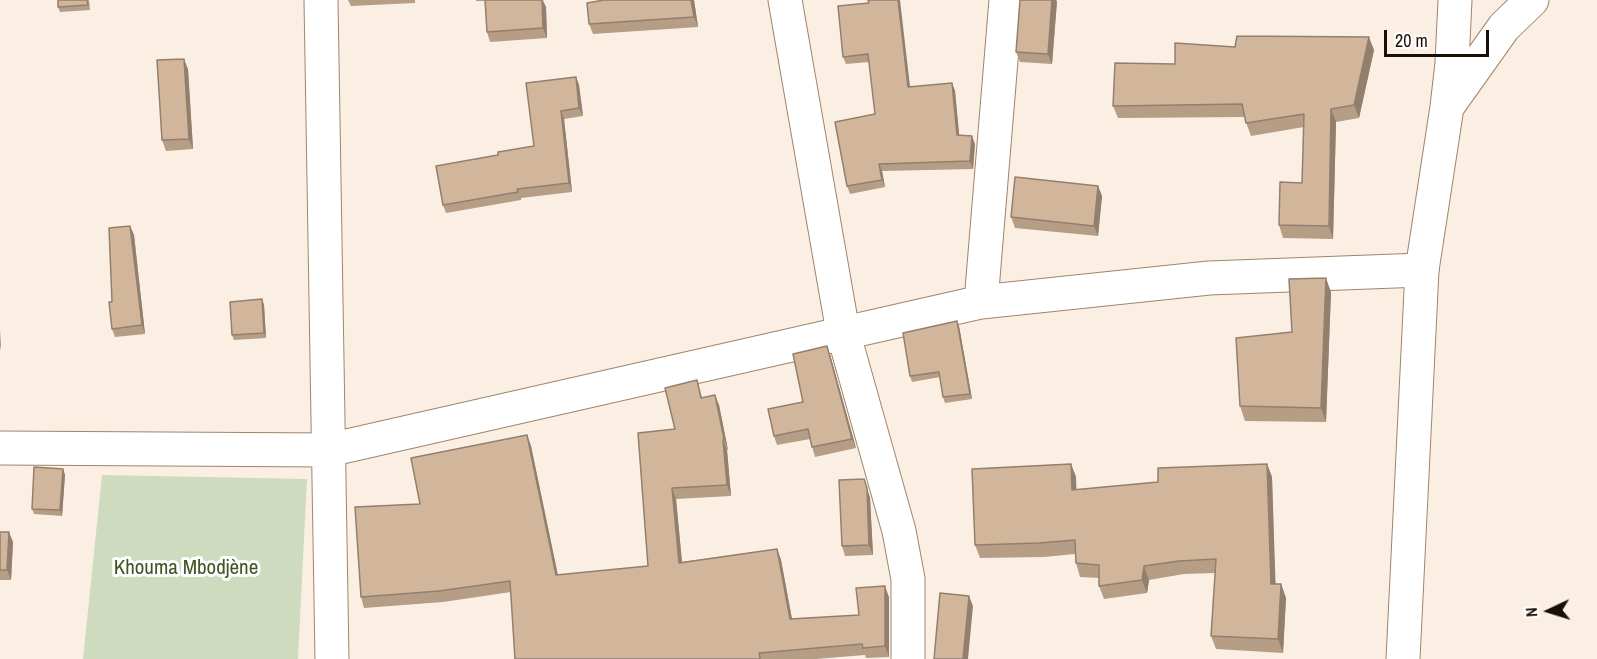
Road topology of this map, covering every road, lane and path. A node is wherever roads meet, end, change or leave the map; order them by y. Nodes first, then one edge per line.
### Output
1 (321, 0) edge
2 (785, 0) edge
3 (1006, 0) edge
4 (1455, 0) edge
5 (1532, 0) edge
6 (1447, 107) junction
7 (1422, 270) junction
8 (981, 302) junction
9 (843, 332) junction
10 (0, 448) edge
11 (329, 450) junction
12 (332, 659) edge
13 (908, 659) edge
14 (1403, 659) edge

1 - 11 street
2 - 9 street
3 - 8 street
4 - 6 street
5 - 6 street
6 - 7 street
7 - 8 street
7 - 14 street
8 - 9 street
9 - 11 street
9 - 13 street
10 - 11 street
11 - 12 street

